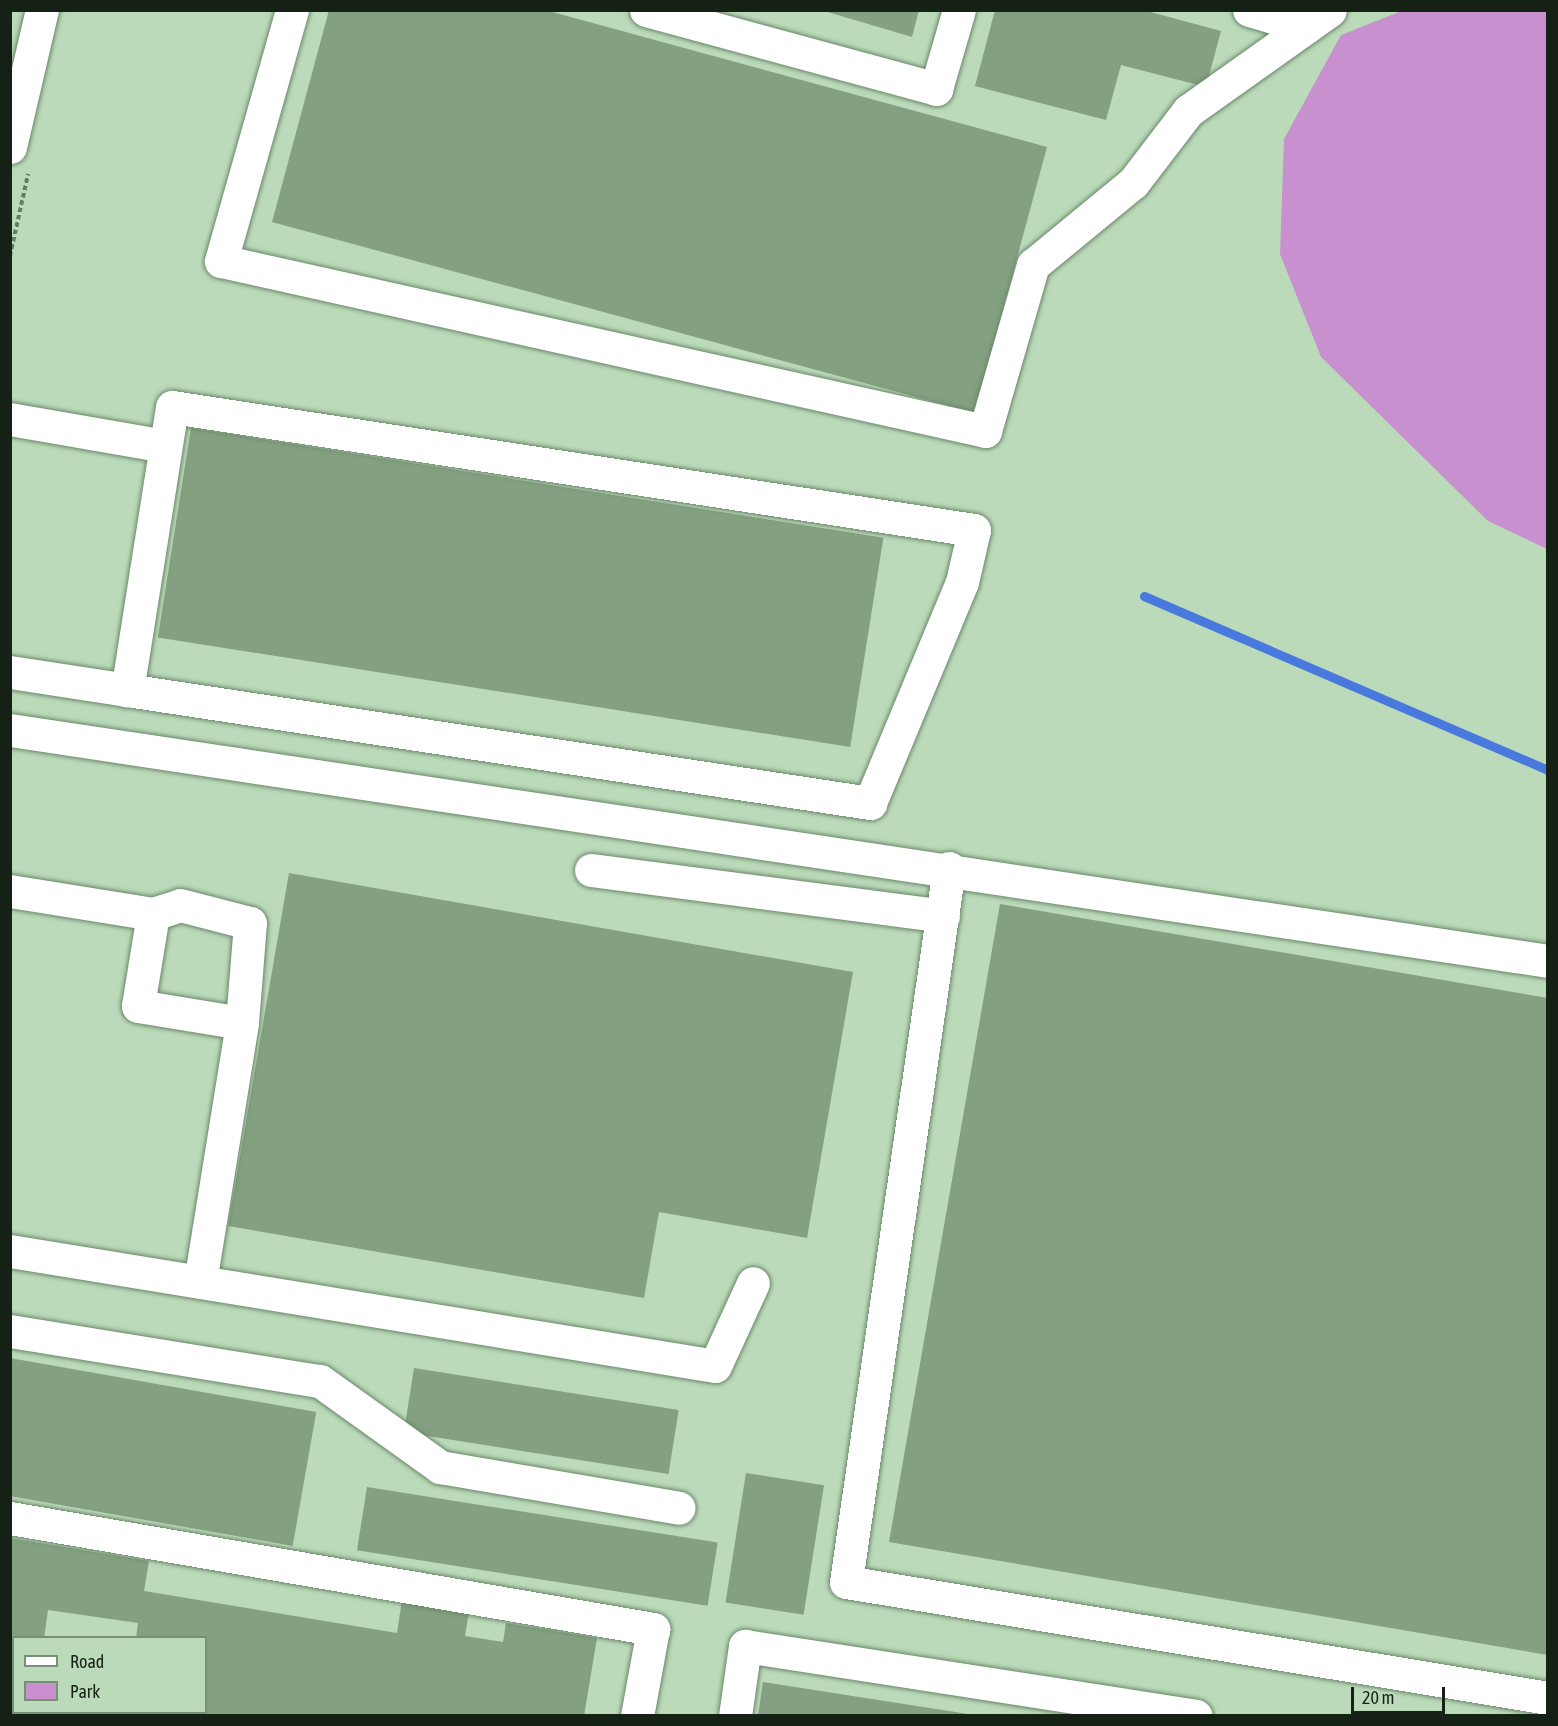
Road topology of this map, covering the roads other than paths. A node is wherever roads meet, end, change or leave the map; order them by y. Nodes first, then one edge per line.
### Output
1 (42, 10) edge
2 (292, 10) edge
3 (646, 10) edge
4 (959, 10) edge
5 (1249, 10) edge
6 (1319, 19) edge
7 (10, 147) edge
8 (10, 419) edge
9 (165, 446) junction
10 (10, 672) edge
11 (127, 690) junction
12 (10, 730) edge
13 (950, 868) junction
14 (591, 870) dead end
15 (10, 891) edge
16 (153, 914) junction
17 (943, 916) junction
18 (1548, 961) edge
19 (243, 1023) junction
20 (10, 1251) edge
21 (200, 1282) junction
22 (753, 1283) dead end
23 (10, 1331) edge
24 (679, 1508) dead end
25 (10, 1518) edge
26 (1548, 1698) edge
27 (637, 1716) edge
28 (735, 1716) edge
29 (1196, 1716) edge

1 - 7 street
2 - 6 street
3 - 4 street
5 - 6 street
8 - 9 street
9 - 11 street
9 - 11 street
10 - 11 street
12 - 13 street
13 - 17 street
13 - 18 street
14 - 17 street
15 - 16 street
16 - 19 street
16 - 19 street
17 - 26 street
19 - 21 street
20 - 21 street
21 - 22 street
23 - 24 street
25 - 27 street
28 - 29 street

